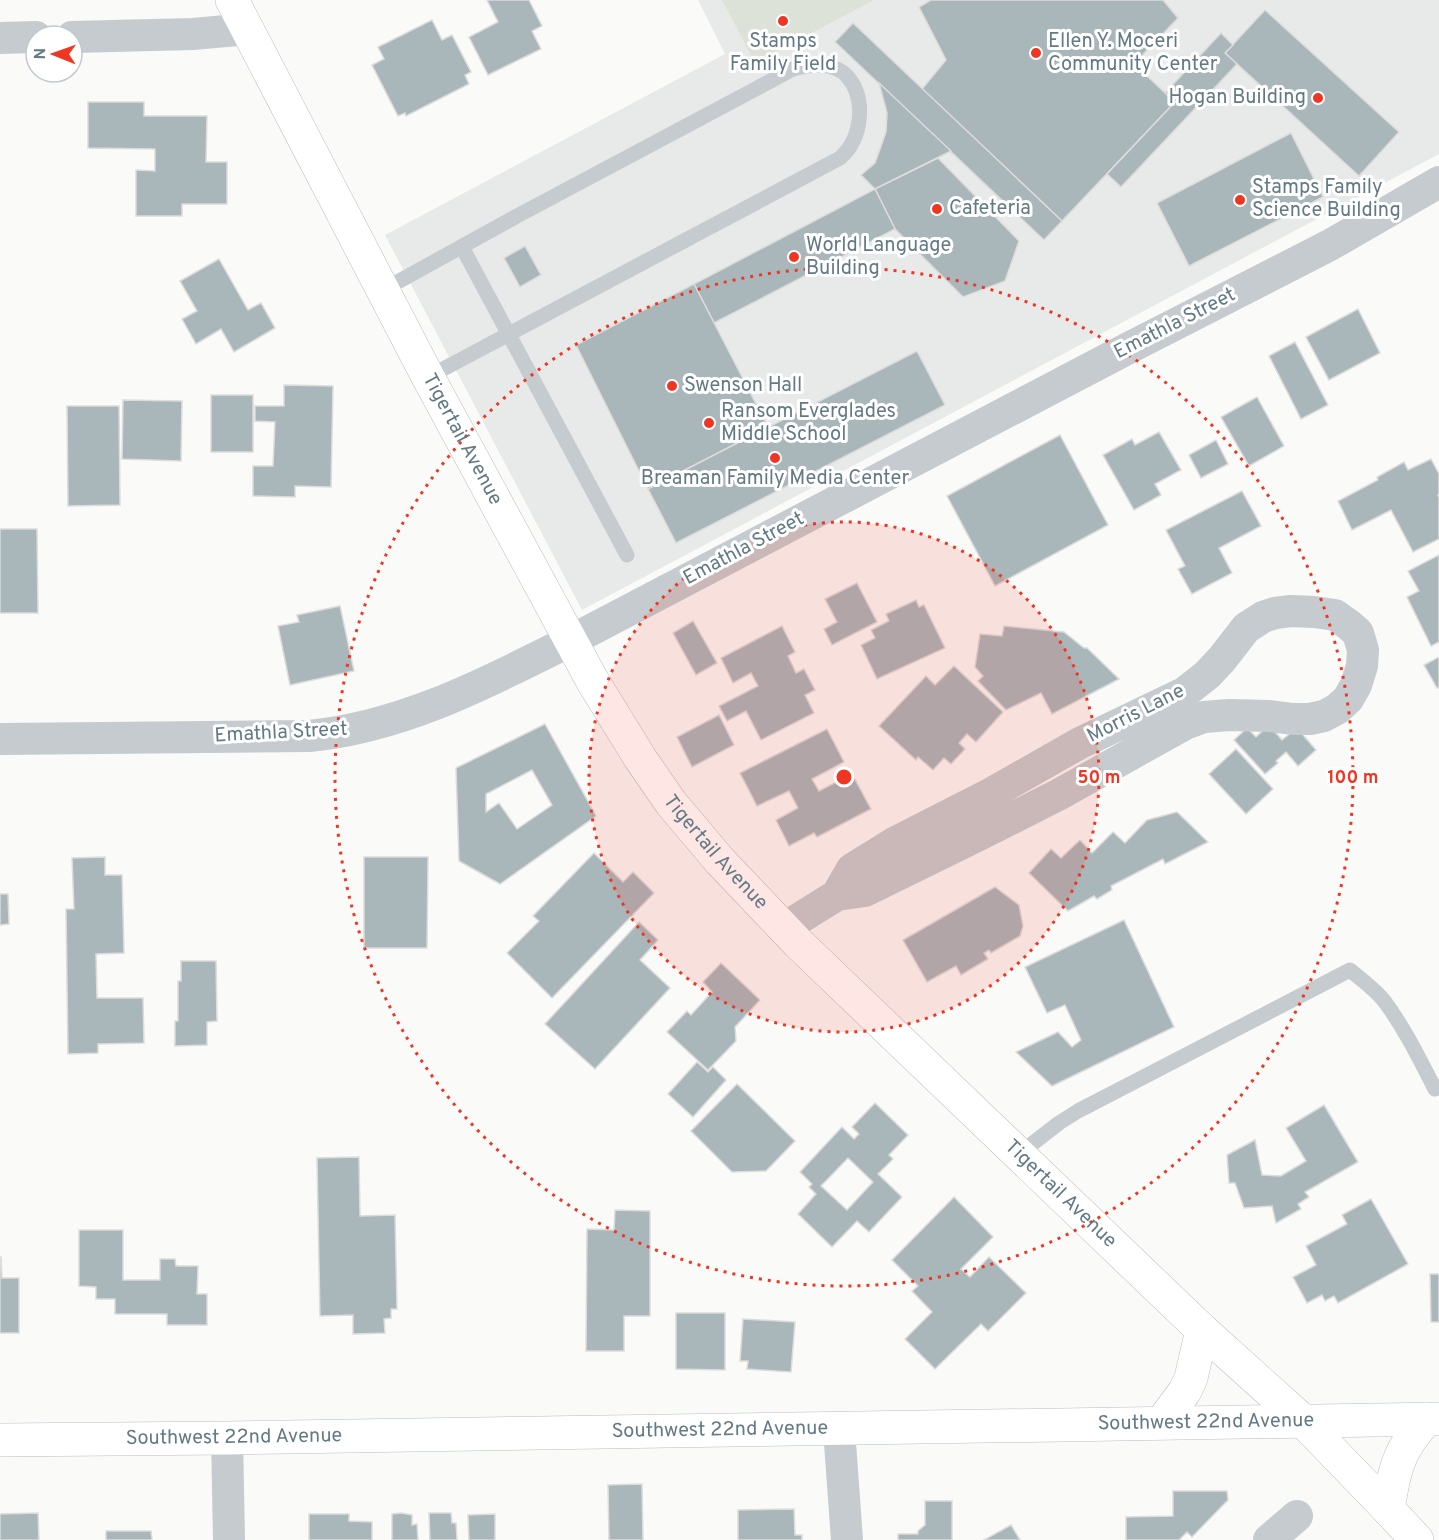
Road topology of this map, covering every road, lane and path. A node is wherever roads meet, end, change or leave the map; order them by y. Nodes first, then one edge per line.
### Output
1 (232, 0) edge
2 (248, 29) junction
3 (24, 37) edge
4 (84, 37) edge
5 (0, 38) edge
6 (1439, 182) edge
7 (462, 247) junction
8 (383, 290) junction
9 (509, 334) junction
10 (428, 377) junction
11 (627, 555) dead end
12 (570, 641) junction
13 (0, 739) edge
14 (837, 895) junction
15 (784, 928) junction
16 (1439, 1087) edge
17 (1019, 1154) junction
18 (1202, 1330) junction
19 (1432, 1419) edge
20 (1303, 1421) junction
21 (1162, 1422) junction
22 (839, 1429) junction
23 (227, 1438) junction
24 (0, 1440) edge
25 (1388, 1509) junction
26 (1297, 1516) dead end
27 (229, 1540) edge
28 (848, 1540) edge
29 (1269, 1540) edge
30 (1417, 1540) edge

1 - 2 street, Tigertail Avenue
2 - 4 street
2 - 8 street, Tigertail Avenue
3 - 5 street
6 - 12 street, Emathla Street
7 - 8 lane
7 - 9 lane
7 - 9 lane
8 - 10 street, Tigertail Avenue
9 - 10 lane
9 - 11 lane
10 - 12 street, Tigertail Avenue
12 - 13 street, Emathla Street
12 - 15 street, Tigertail Avenue
14 - 14 street, Morris Lane
14 - 15 street, Morris Lane
15 - 17 street, Tigertail Avenue
16 - 17 lane
17 - 18 street, Tigertail Avenue
18 - 20 street, Tigertail Avenue
18 - 21 street
19 - 20 street, Southwest 22nd Avenue
19 - 25 street
20 - 21 street, Southwest 22nd Avenue
20 - 25 street, Tigertail Avenue
21 - 22 street, Southwest 22nd Avenue
22 - 23 street, Southwest 22nd Avenue
22 - 28 street
23 - 24 street, Southwest 22nd Avenue
23 - 27 street
25 - 30 street, Tigertail Avenue
26 - 29 street

